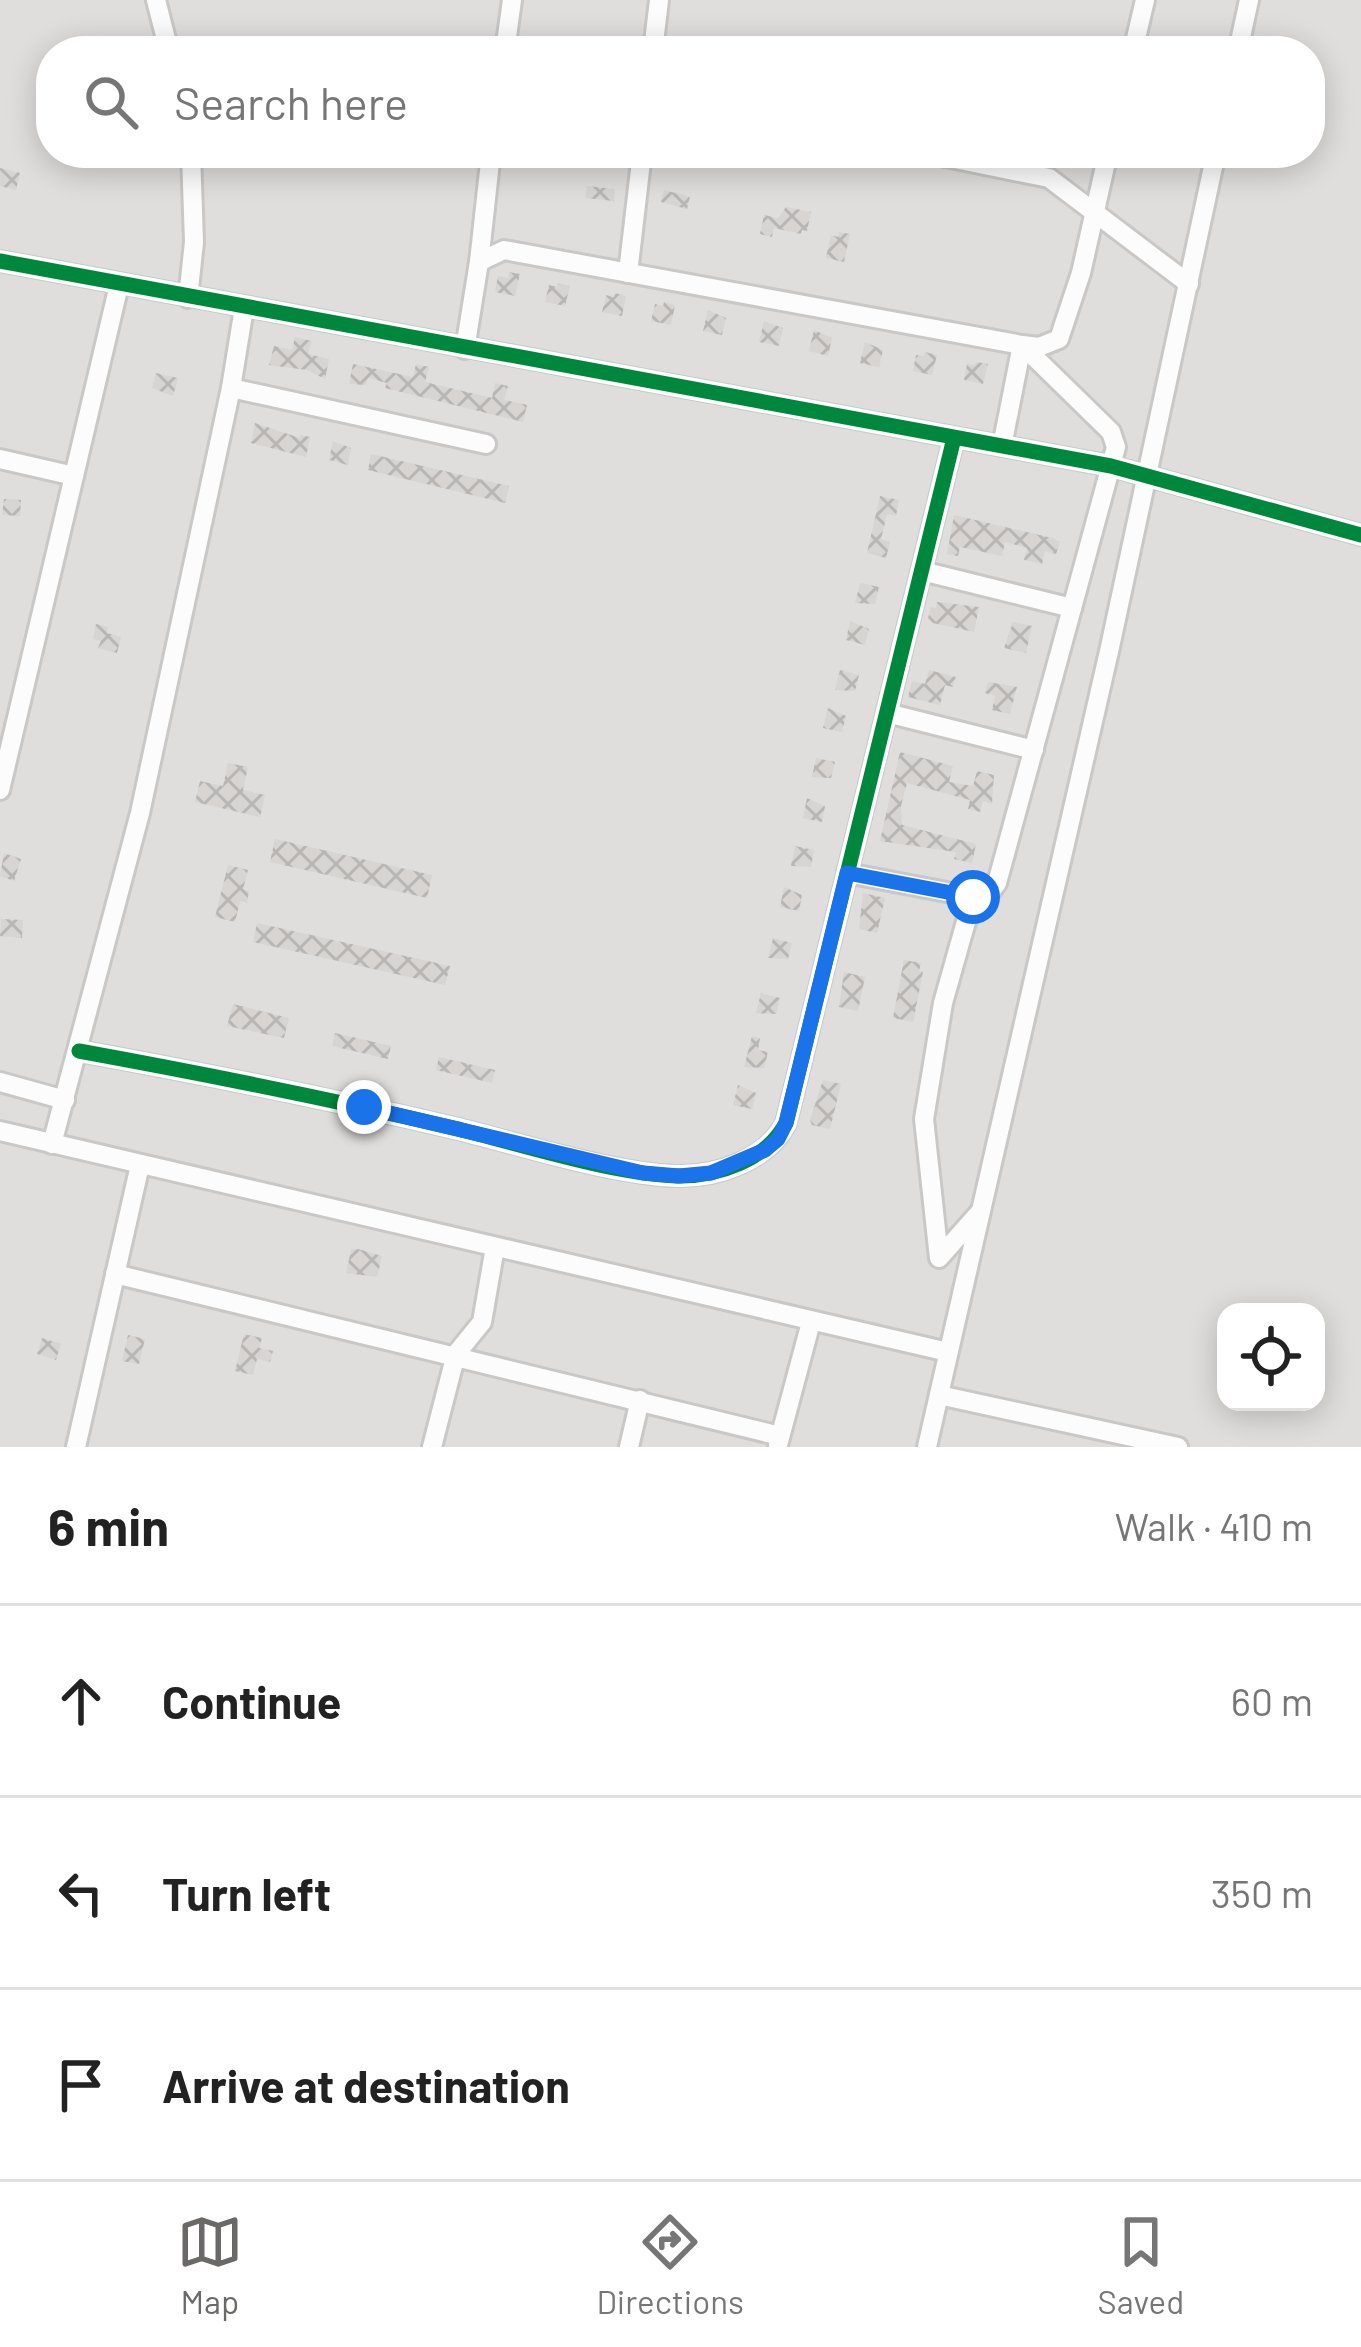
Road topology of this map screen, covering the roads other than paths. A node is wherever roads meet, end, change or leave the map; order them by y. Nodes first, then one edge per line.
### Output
1 (156, 0) edge
2 (512, 0) edge
3 (659, 0) edge
4 (1145, 0) edge
5 (1249, 0) edge
6 (166, 36) edge
7 (507, 36) edge
8 (655, 36) edge
9 (1137, 36) edge
10 (1241, 36) edge
11 (191, 168) edge
12 (489, 168) edge
13 (640, 168) edge
14 (1000, 168) edge
15 (1104, 168) edge
16 (1213, 168) edge
17 (1094, 213) junction
18 (0, 261) edge
19 (479, 262) junction
20 (628, 273) junction
21 (1189, 284) junction
22 (119, 285) junction
23 (188, 298) junction
24 (244, 308) junction
25 (1022, 345) junction
26 (464, 349) junction
27 (231, 388) junction
28 (954, 438) junction
29 (486, 444) dead end
30 (1002, 446) junction
31 (0, 459) edge
32 (1111, 466) junction
33 (1146, 474) junction
34 (74, 476) junction
35 (1361, 535) edge
36 (922, 571) junction
37 (1072, 608) junction
38 (886, 713) junction
39 (1034, 750) junction
40 (0, 790) edge
41 (847, 873) junction
42 (973, 897) junction
43 (79, 1052) junction
44 (0, 1082) edge
45 (65, 1100) junction
46 (0, 1132) edge
47 (52, 1144) junction
48 (140, 1166) junction
49 (984, 1207) junction
50 (495, 1247) junction
51 (115, 1274) junction
52 (811, 1322) junction
53 (948, 1352) junction
54 (456, 1354) junction
55 (939, 1395) junction
56 (640, 1400) junction
57 (778, 1441) edge
58 (76, 1447) edge
59 (431, 1447) edge
60 (629, 1447) edge
61 (927, 1447) edge
62 (1178, 1447) edge

1 - 6 street
2 - 7 street
3 - 8 street
4 - 9 street
5 - 10 street
11 - 23 street
12 - 19 street
13 - 20 street
14 - 17 street
15 - 17 street
16 - 21 street
17 - 21 street
17 - 25 street
18 - 22 street
19 - 20 street
19 - 26 street
20 - 25 street
21 - 33 street
22 - 23 street
22 - 34 street
23 - 24 street
24 - 26 street
24 - 27 street
25 - 30 street
25 - 32 street
26 - 28 street
27 - 29 street
27 - 43 street
28 - 30 street
28 - 36 street
30 - 32 street
31 - 34 street
32 - 33 street
32 - 37 street
33 - 35 street
33 - 49 street
34 - 40 street
36 - 37 street
36 - 38 street
37 - 39 street
38 - 39 street
38 - 41 street
39 - 42 street
41 - 42 street
41 - 43 street
42 - 49 street
43 - 45 street
44 - 45 street
45 - 47 street
46 - 47 street
47 - 48 street
48 - 50 street
48 - 51 street
49 - 53 street
50 - 52 street
50 - 54 street
51 - 54 street
51 - 58 street
52 - 53 street
52 - 57 street
53 - 55 street
54 - 56 street
54 - 59 street
55 - 61 street
55 - 62 street
56 - 57 street
56 - 60 street

